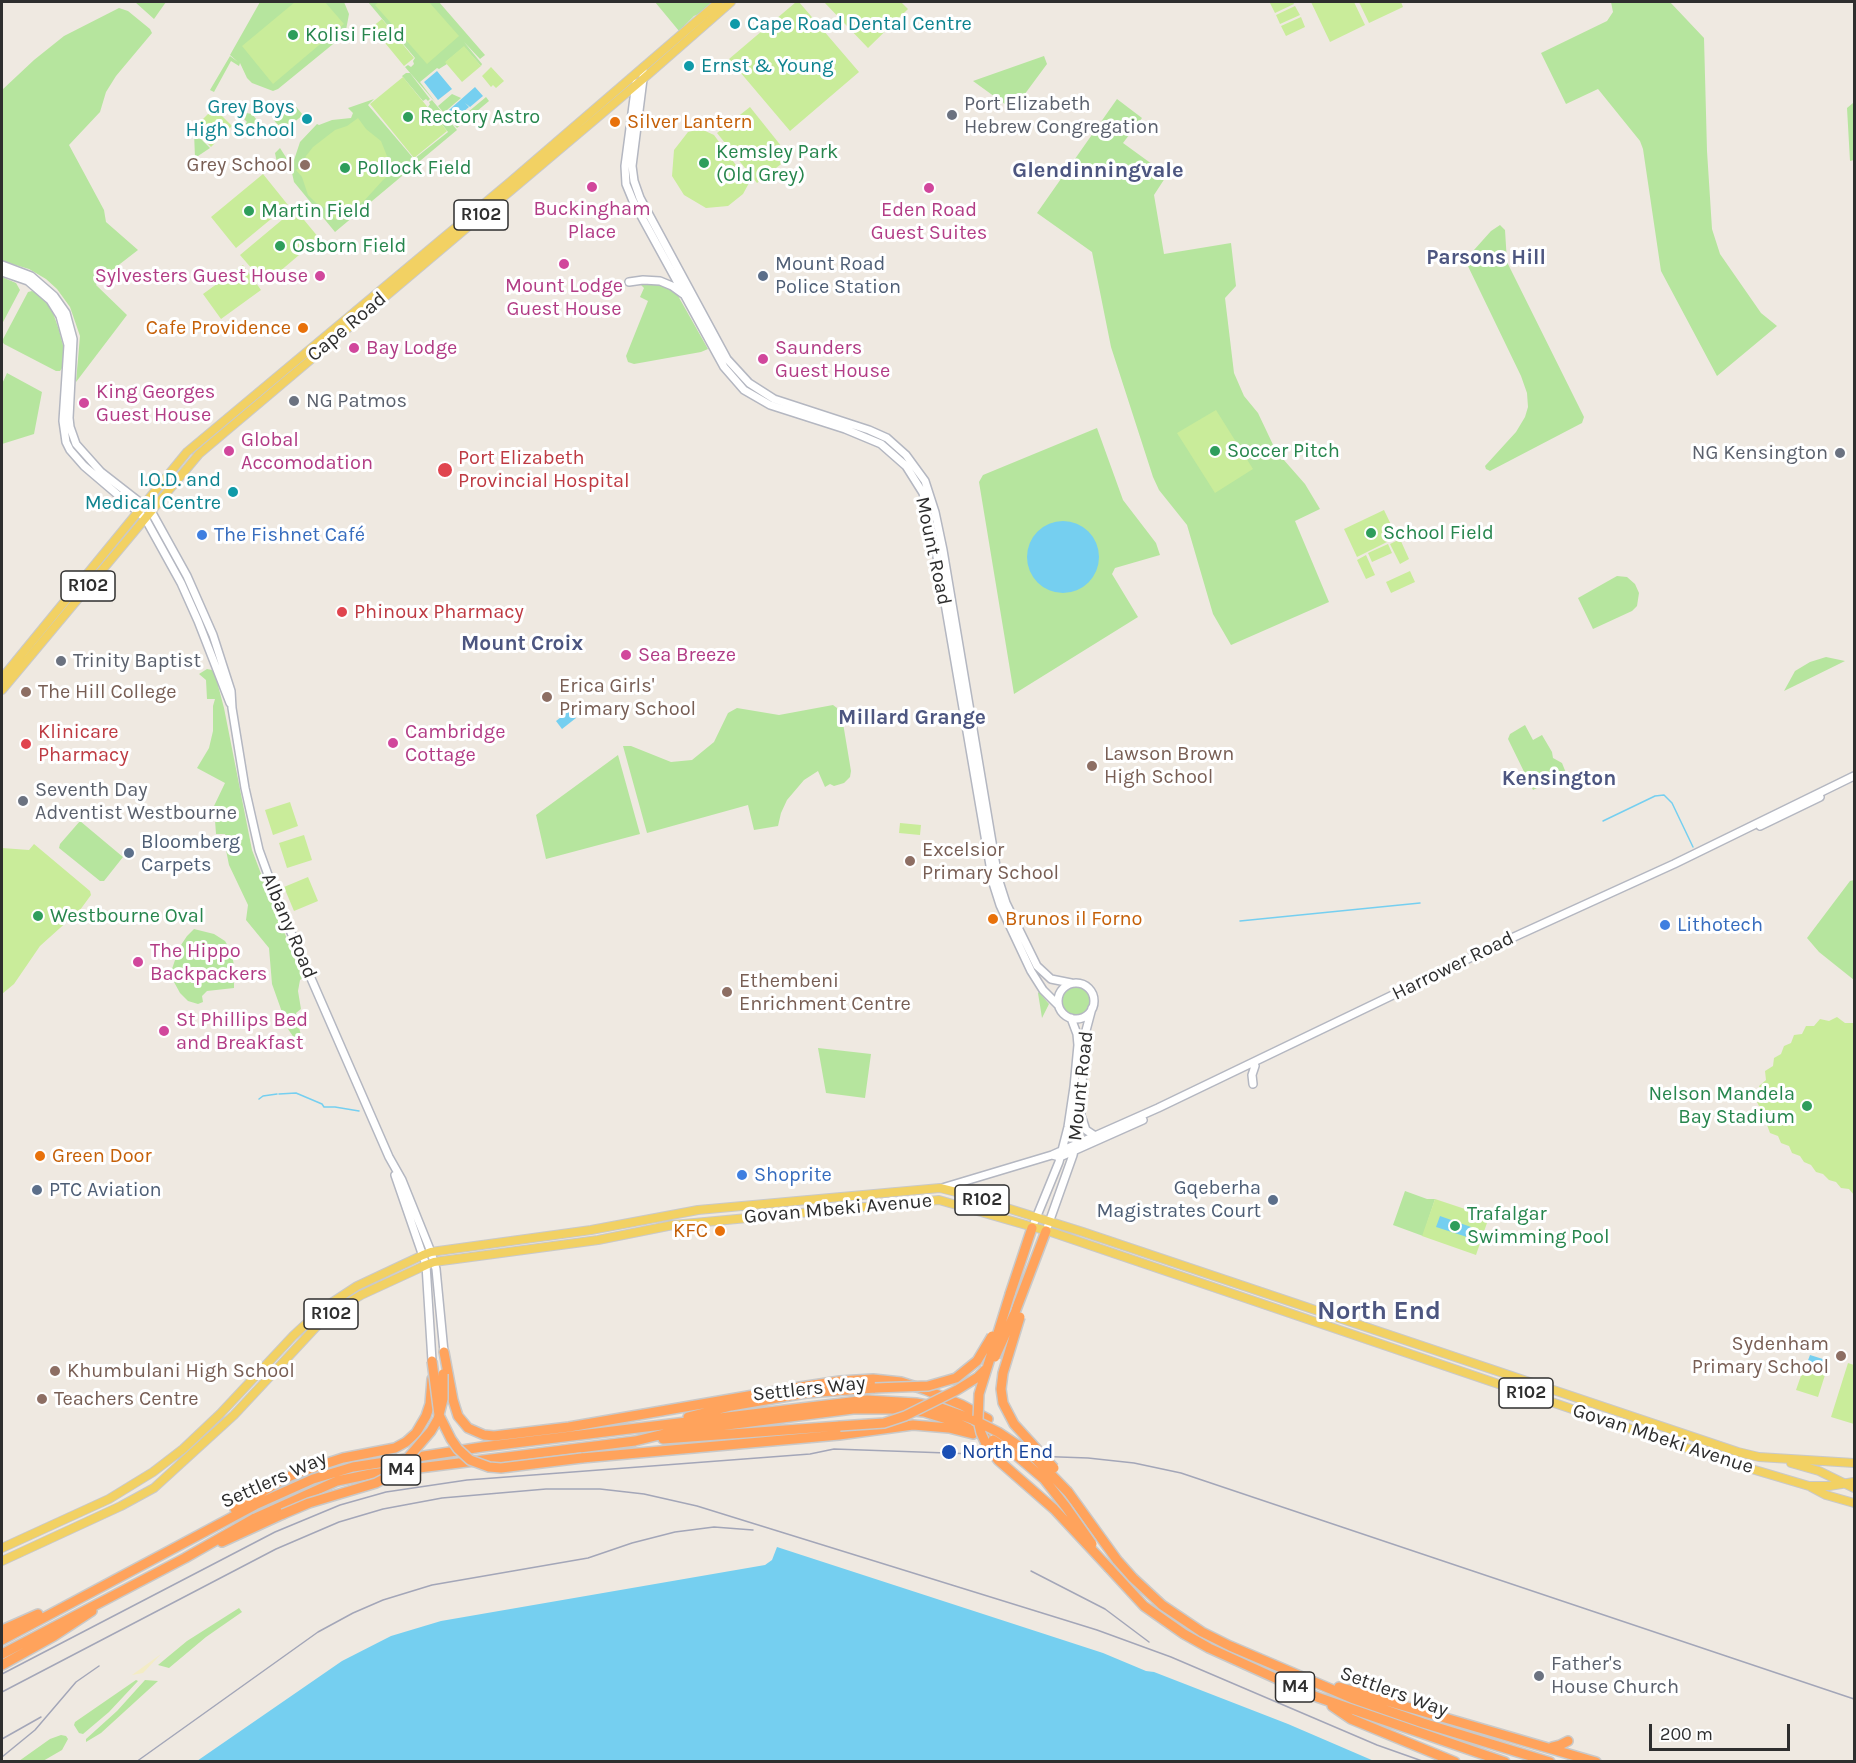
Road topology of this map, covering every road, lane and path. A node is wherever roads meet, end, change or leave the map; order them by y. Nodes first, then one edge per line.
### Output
1 (719, 2) edge
2 (731, 2) edge
3 (640, 71) junction
4 (644, 79) junction
5 (636, 86) junction
6 (2, 265) edge
7 (2, 272) edge
8 (29, 278) junction
9 (629, 282) dead end
10 (687, 298) junction
11 (140, 507) junction
12 (151, 511) junction
13 (145, 518) junction
14 (959, 668) junction
15 (2, 678) edge
16 (2, 690) edge
17 (232, 708) junction
18 (1854, 776) edge
19 (1854, 781) edge
20 (993, 869) junction
21 (1071, 983) junction
22 (1058, 1005) junction
23 (1092, 1008) junction
24 (1071, 1018) junction
25 (1254, 1066) junction
26 (1253, 1084) dead end
27 (1082, 1113) junction
28 (1095, 1136) junction
29 (1076, 1143) junction
30 (1074, 1151) junction
31 (1061, 1153) junction
32 (942, 1188) junction
33 (1036, 1217) junction
34 (1050, 1221) junction
35 (1032, 1228) junction
36 (1046, 1232) junction
37 (427, 1254) junction
38 (430, 1263) junction
39 (1010, 1294) junction
40 (1017, 1316) junction
41 (444, 1352) joint
42 (432, 1361) junction
43 (446, 1374) junction
44 (969, 1426) junction
45 (633, 1429) junction
46 (635, 1441) junction
47 (1772, 1458) junction
48 (1854, 1463) edge
49 (1054, 1468) junction
50 (1850, 1483) edge
51 (1808, 1485) junction
52 (1854, 1488) edge
53 (1068, 1492) junction
54 (1854, 1503) edge
55 (2, 1548) edge
56 (169, 1549) junction
57 (185, 1558) junction
58 (2, 1561) edge
59 (1109, 1568) junction
60 (106, 1583) junction
61 (129, 1587) junction
62 (4, 1629) edge
63 (2, 1640) edge
64 (2, 1654) edge
65 (2, 1665) edge
66 (1307, 1678) junction
67 (1317, 1697) junction
68 (1568, 1741) dead end
69 (1546, 1747) junction
70 (1455, 1761) edge
71 (1505, 1761) edge
72 (1550, 1761) edge
73 (1596, 1761) edge

1 - 3 main road, Cape Road / R102
2 - 4 main road, Cape Road / R102
3 - 4 main road, Mount Road
3 - 5 main road, Mount Road
3 - 11 main road, Cape Road / R102
4 - 5 main road, Cape Road / R102
4 - 14 main road, Mount Road
5 - 10 main road, Mount Road
5 - 12 main road, Cape Road / R102
6 - 8 main road
7 - 8 main road
8 - 11 main road, Albany Road
9 - 10 main road
10 - 14 main road, Mount Road
11 - 12 main road
11 - 13 main road, Albany Road
11 - 15 main road, Cape Road / R102
12 - 13 main road, Cape Road / R102
12 - 17 main road, Albany Road
13 - 16 main road, Cape Road / R102
13 - 17 main road, Albany Road
14 - 20 main road, Mount Road
17 - 37 main road, Albany Road
18 - 28 main road, Harrower Road
19 - 25 main road, Harrower Road
20 - 21 main road, Mount Road
20 - 22 main road, Mount Road
21 - 22 main road
21 - 23 main road
22 - 24 main road
23 - 24 main road
23 - 27 main road, Mount Road
24 - 31 main road, Mount Road
25 - 26 main road
25 - 30 main road, Harrower Road
27 - 28 main road
27 - 29 main road, Mount Road
28 - 29 main road, Harrower Road
29 - 30 main road, Mount Road
29 - 31 main road, Harrower Road
30 - 31 main road, Harrower Road
30 - 34 main road, Mount Road
31 - 32 main road, Harrower Road
31 - 33 main road, Mount Road
32 - 33 main road, Govan Mbeki Avenue / R102
32 - 37 main road, Govan Mbeki Avenue / R102
33 - 34 main road, Govan Mbeki Avenue / R102
33 - 35 main road, Mount Road
34 - 36 main road, Mount Road
34 - 47 main road, Govan Mbeki Avenue / R102
35 - 36 main road, Govan Mbeki Avenue / R102
35 - 38 main road, Govan Mbeki Avenue / R102
35 - 39 highway
36 - 40 highway
36 - 51 main road, Govan Mbeki Avenue / R102
37 - 38 main road, Albany Road
37 - 55 main road, Govan Mbeki Avenue / R102
38 - 41 main road, Albany Road
38 - 42 main road, Albany Road
38 - 58 main road, Govan Mbeki Avenue / R102
39 - 45 highway, bridge
39 - 59 highway, bridge
40 - 46 highway, bridge
40 - 49 highway, bridge
41 - 43 highway
42 - 44 highway, bridge
42 - 56 highway, bridge
43 - 49 highway, bridge
43 - 57 highway, bridge
44 - 45 highway, Settlers Way / M4
44 - 46 highway, Settlers Way / M4
44 - 53 highway, Settlers Way / M4, bridge
44 - 59 highway, Settlers Way / M4, bridge
45 - 56 highway, Settlers Way / M4
46 - 57 highway, Settlers Way / M4
47 - 48 main road
47 - 50 main road, R102
49 - 53 highway
50 - 51 main road
50 - 52 main road, R102
51 - 54 main road, R102
53 - 66 highway, Settlers Way / M4
56 - 60 highway, Settlers Way / M4
57 - 61 highway, Settlers Way / M4
59 - 67 highway, Settlers Way / M4
60 - 62 highway
60 - 63 highway, Settlers Way / M4
61 - 64 highway, Settlers Way / M4
61 - 65 highway
66 - 69 highway
66 - 72 highway, Settlers Way / M4
67 - 70 highway
67 - 71 highway, Settlers Way / M4
68 - 69 highway
69 - 73 highway

